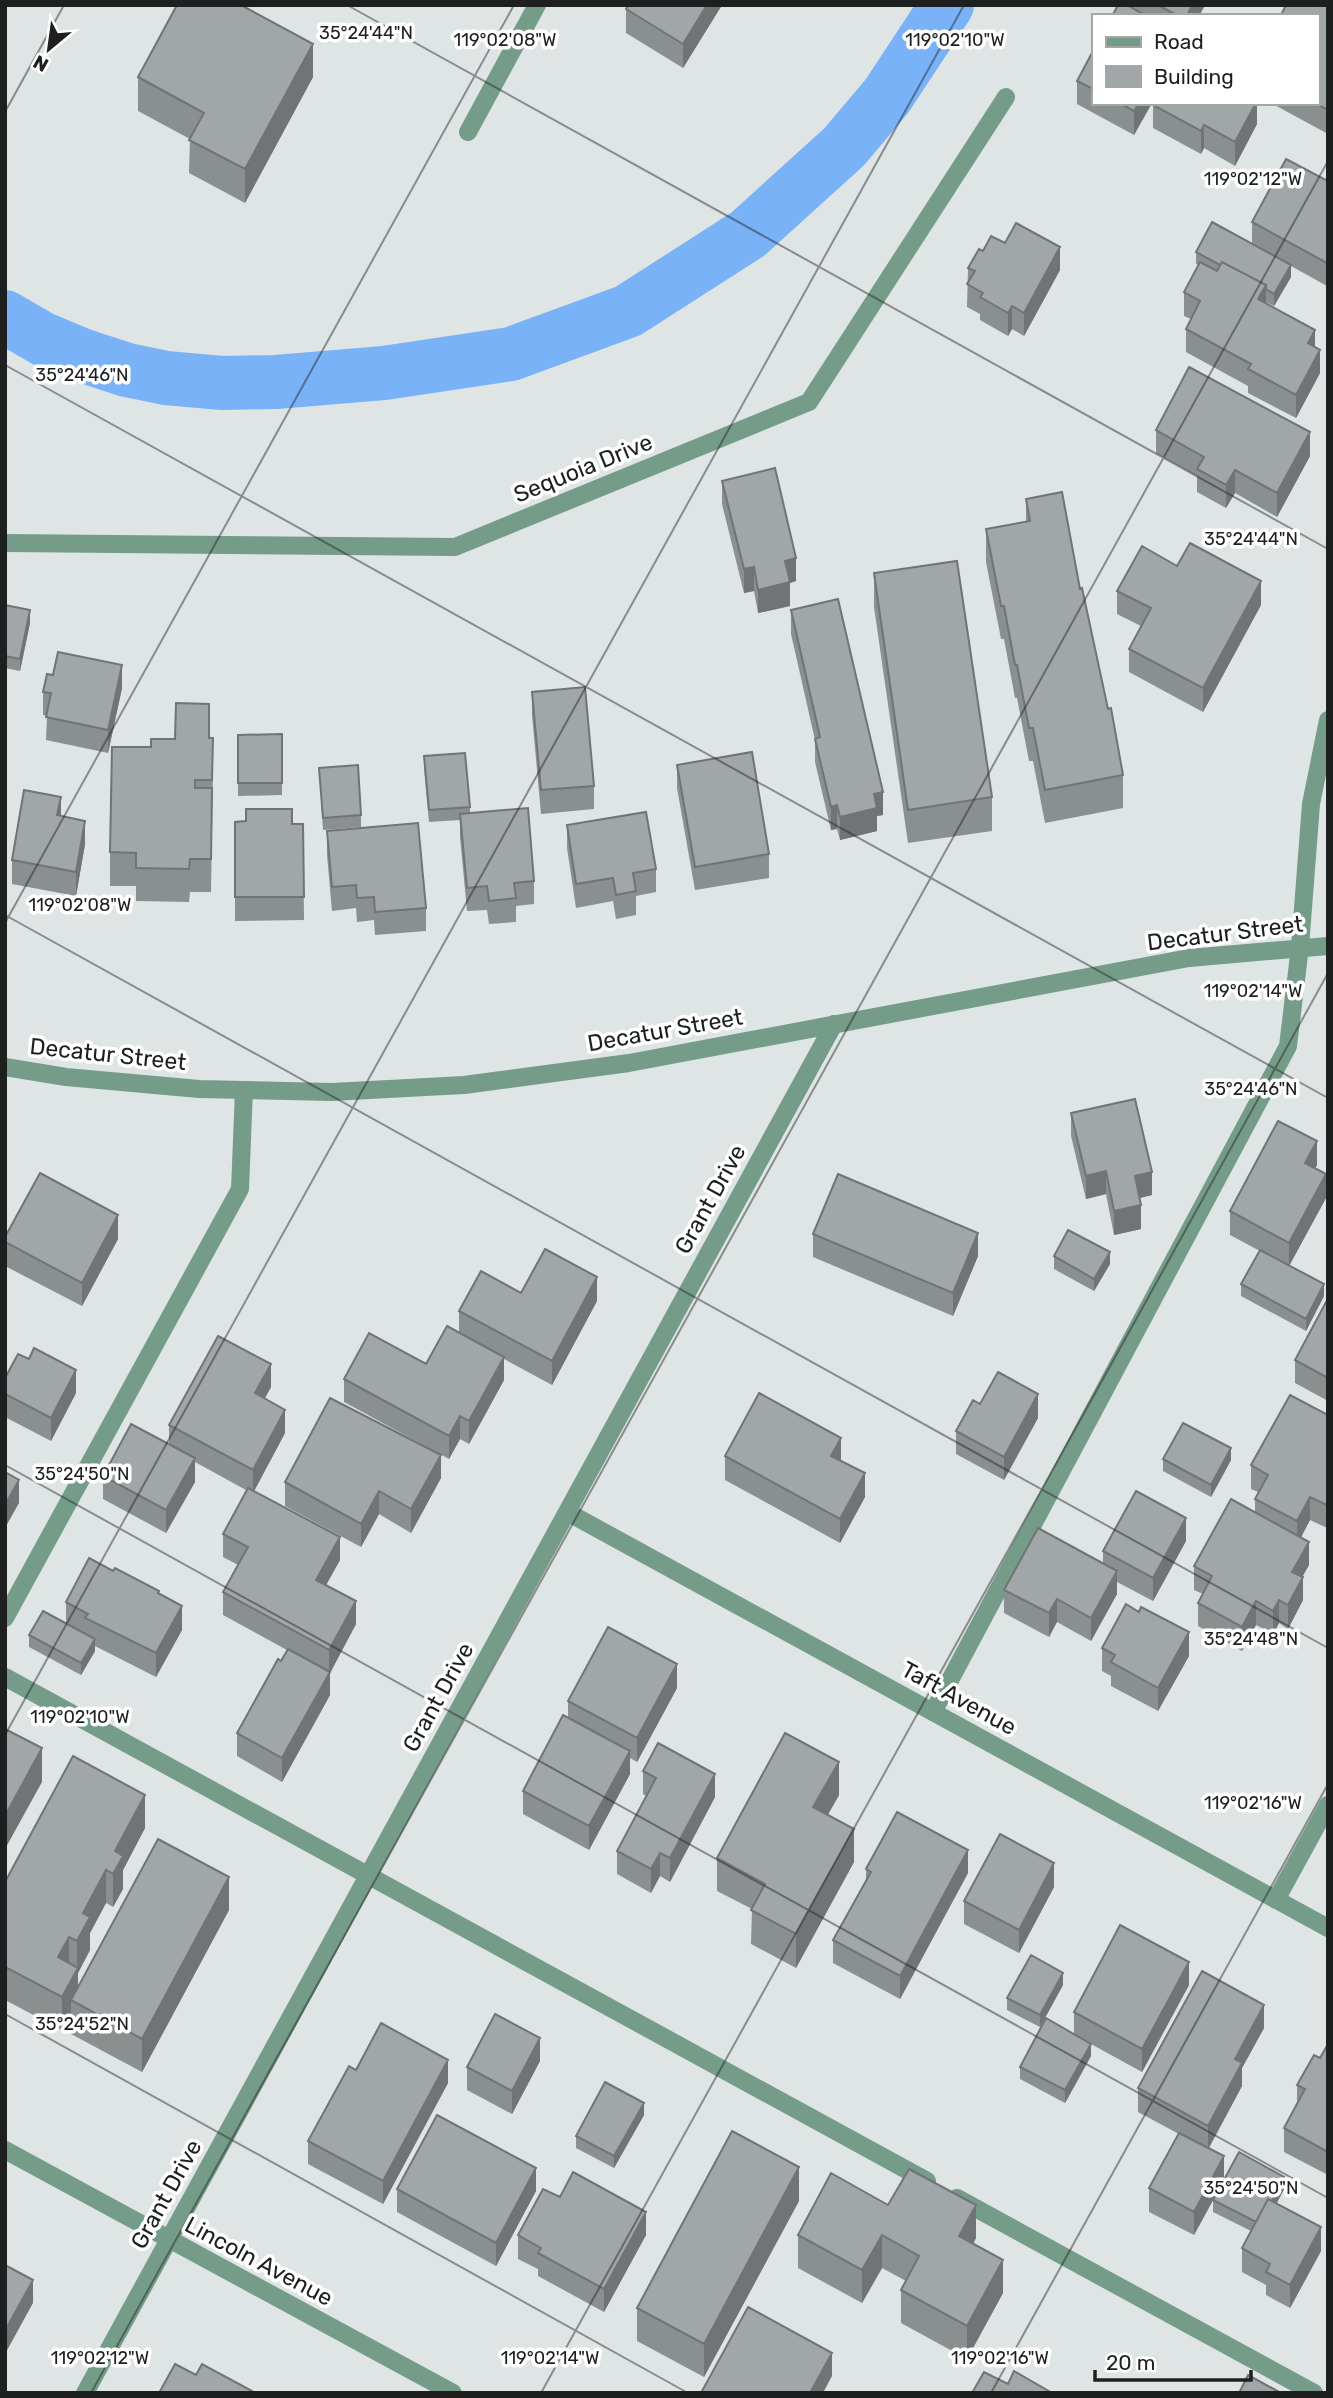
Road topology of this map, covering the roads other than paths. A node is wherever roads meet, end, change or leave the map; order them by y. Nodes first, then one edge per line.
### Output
1 (537, 5) edge
2 (1006, 97) dead end
3 (468, 132) dead end
4 (5, 543) edge
5 (1328, 720) edge
6 (1328, 946) edge
7 (1300, 947) junction
8 (834, 1024) junction
9 (5, 1067) edge
10 (243, 1090) junction
11 (567, 1512) junction
12 (5, 1618) edge
13 (5, 1677) edge
14 (933, 1712) junction
15 (1328, 1805) edge
16 (369, 1875) junction
17 (1276, 1900) junction
18 (1328, 1928) edge
19 (5, 2150) edge
20 (169, 2240) junction
21 (86, 2393) edge
22 (453, 2393) edge
23 (1314, 2393) edge

1 - 3 street
2 - 4 street, Sequoia Drive
5 - 7 street
6 - 7 street, Decatur Street
7 - 8 street, Decatur Street
7 - 14 street
8 - 10 street, Decatur Street
8 - 11 street, Grant Drive
9 - 10 street, Decatur Street
10 - 12 street
11 - 14 street, Taft Avenue
11 - 16 street, Grant Drive
13 - 16 street
14 - 17 street, Taft Avenue
15 - 17 street
16 - 20 street, Grant Drive
16 - 23 street
17 - 18 street, Taft Avenue
19 - 20 street, Lincoln Avenue
20 - 21 street, Grant Drive
20 - 22 street, Lincoln Avenue

